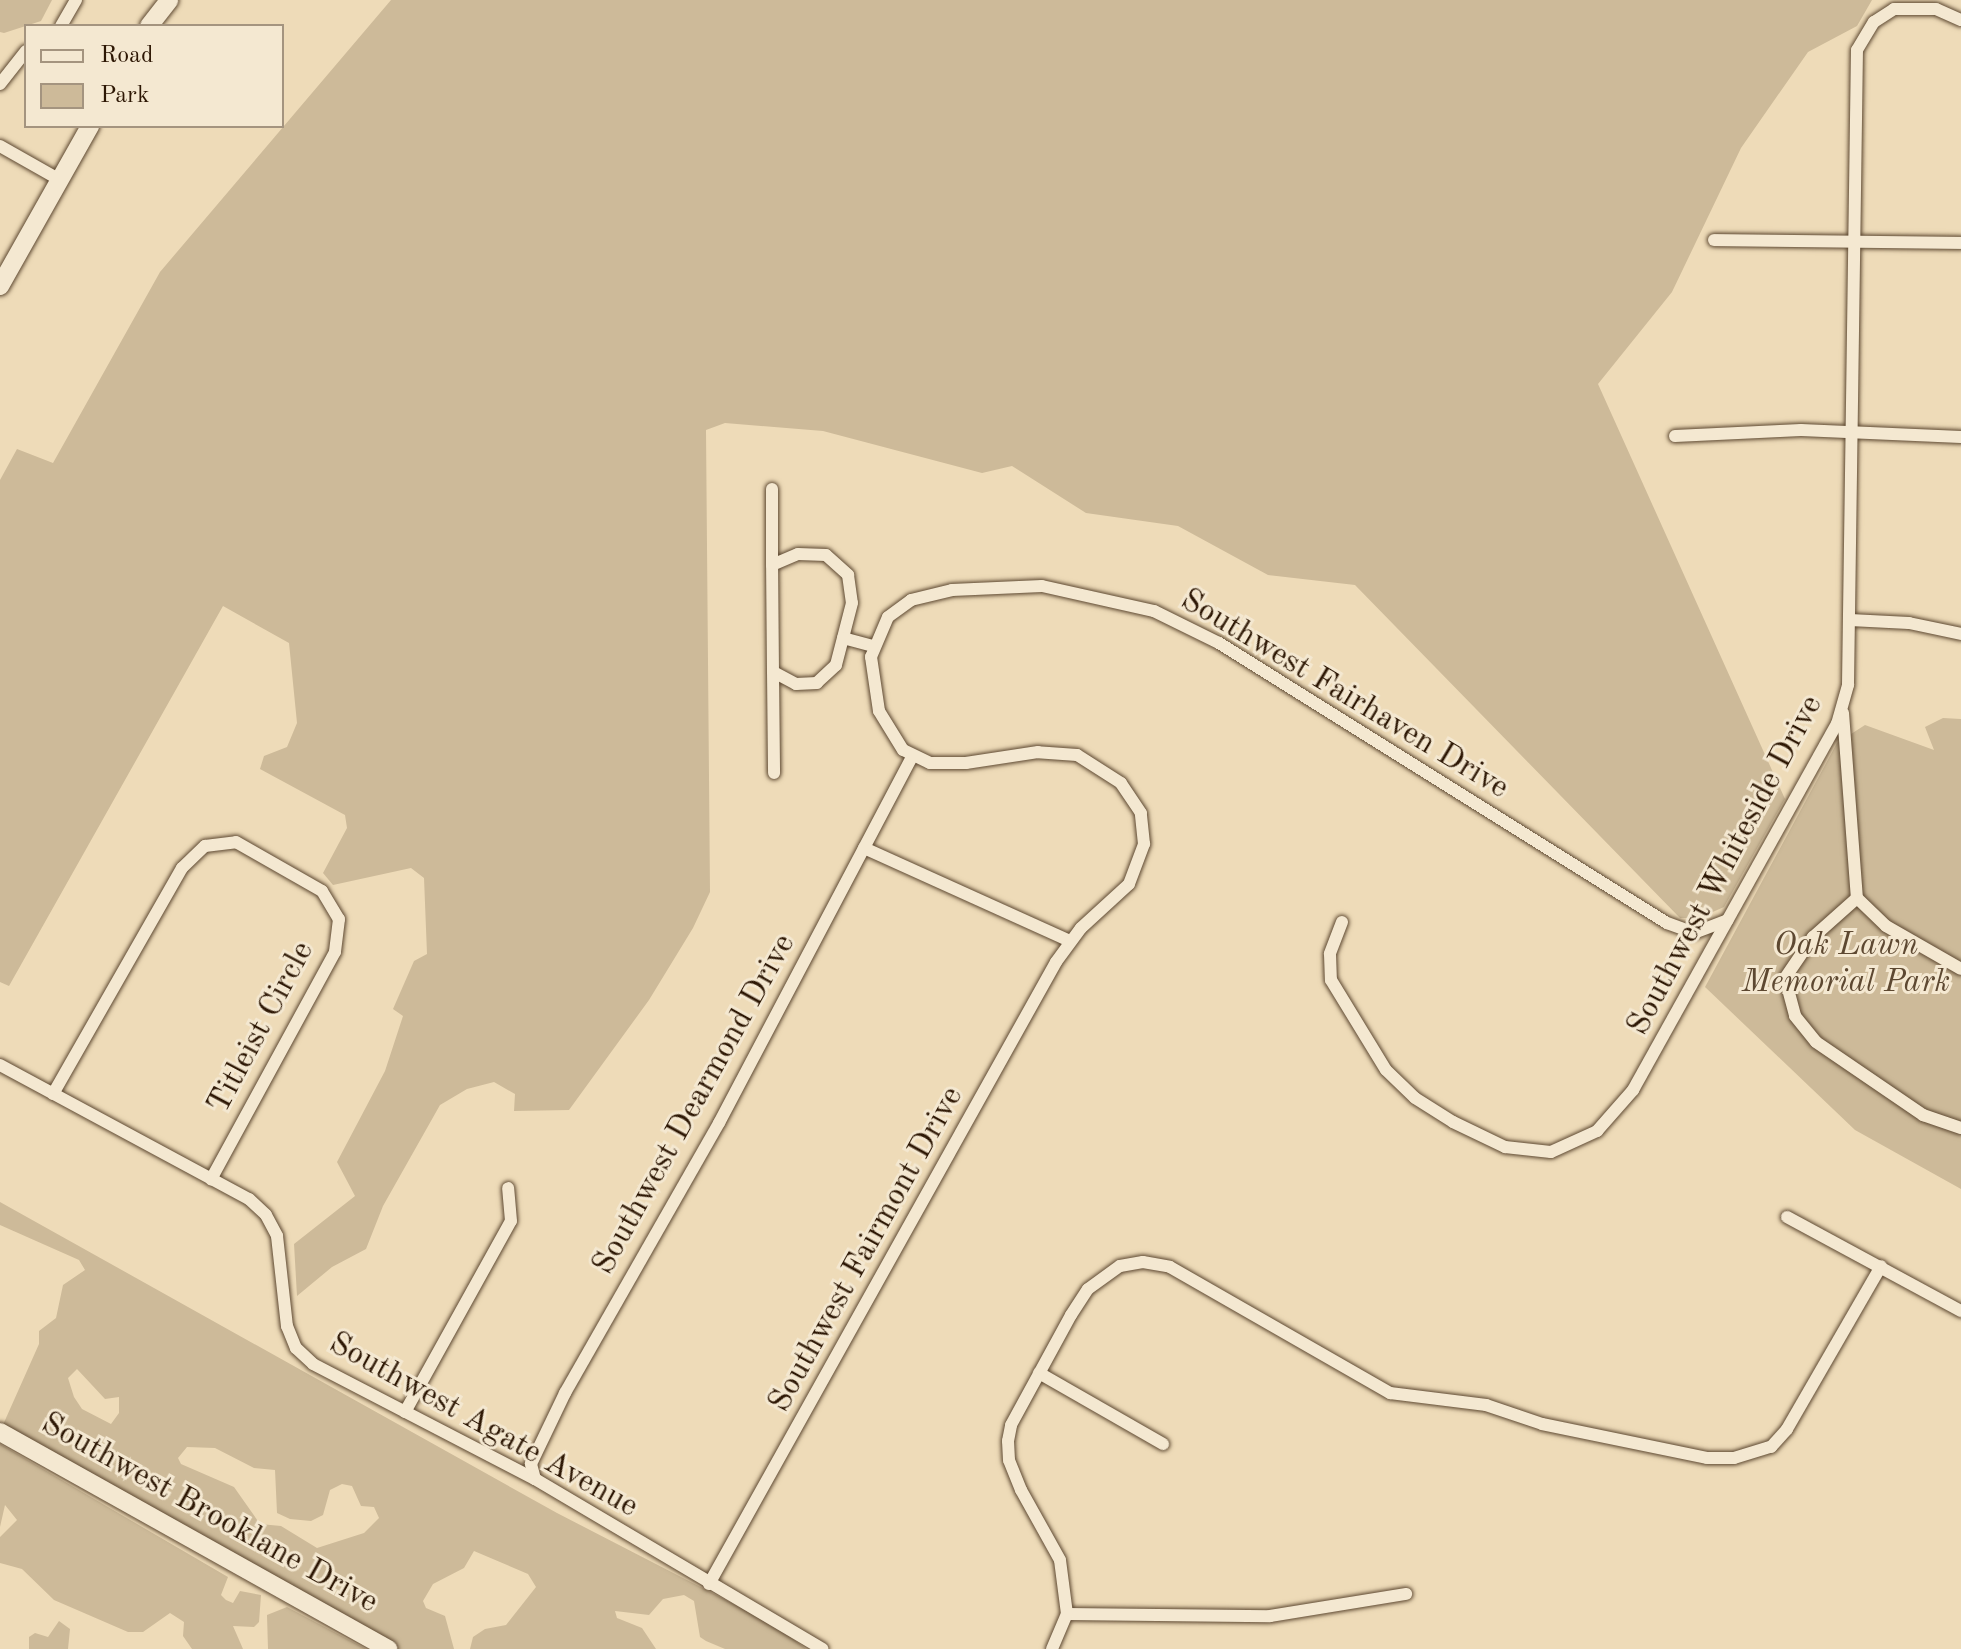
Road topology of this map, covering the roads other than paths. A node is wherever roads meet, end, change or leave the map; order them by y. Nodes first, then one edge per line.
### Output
1 (76, 0) edge
2 (169, 0) edge
3 (1961, 20) edge
4 (62, 24) edge
5 (151, 24) edge
6 (24, 54) edge
7 (0, 84) edge
8 (89, 128) edge
9 (0, 146) edge
10 (60, 180) junction
11 (1714, 240) dead end
12 (1853, 241) junction
13 (1961, 243) edge
14 (0, 286) edge
15 (1852, 431) junction
16 (1675, 436) dead end
17 (1961, 437) edge
18 (772, 489) dead end
19 (772, 565) junction
20 (1850, 620) junction
21 (1961, 634) edge
22 (843, 638) junction
23 (873, 646) junction
24 (773, 672) junction
25 (1842, 709) junction
26 (912, 757) junction
27 (774, 773) dead end
28 (864, 848) junction
29 (1857, 898) junction
30 (1728, 920) junction
31 (1342, 922) dead end
32 (1070, 941) junction
33 (1961, 969) edge
34 (0, 1065) edge
35 (53, 1094) junction
36 (1961, 1128) edge
37 (211, 1179) junction
38 (508, 1188) dead end
39 (1787, 1217) dead end
40 (1881, 1266) junction
41 (1961, 1311) edge
42 (1039, 1373) junction
43 (405, 1412) junction
44 (0, 1432) edge
45 (1163, 1444) dead end
46 (535, 1479) junction
47 (709, 1584) junction
48 (1406, 1594) dead end
49 (1067, 1614) junction
50 (388, 1649) edge
51 (823, 1649) edge
52 (1052, 1649) edge

1 - 4 street
2 - 5 street
3 - 12 street, Southwest Whiteside Drive
6 - 7 street
8 - 10 street
9 - 10 street
10 - 14 street
11 - 12 street
12 - 13 street
12 - 15 street, Southwest Whiteside Drive
15 - 16 street
15 - 17 street
15 - 20 street, Southwest Whiteside Drive
18 - 19 street
19 - 22 street
19 - 24 street
20 - 21 street
20 - 25 street, Southwest Whiteside Drive
22 - 23 street
22 - 24 street
23 - 26 street
23 - 30 street, Southwest Fairhaven Drive
24 - 27 street
25 - 29 street
25 - 30 street, Southwest Whiteside Drive
26 - 28 street, Southwest Dearmond Drive
26 - 32 street
28 - 32 street
28 - 46 street, Southwest Dearmond Drive
29 - 33 street
29 - 36 street
30 - 31 street, Southwest Whiteside Drive
32 - 47 street, Southwest Fairmont Drive
34 - 35 street, Southwest Agate Avenue
35 - 37 street, Southwest Agate Avenue
35 - 37 street, Titleist Circle
37 - 43 street, Southwest Agate Avenue
38 - 43 street
39 - 40 street
40 - 41 street
40 - 42 street
42 - 45 street
42 - 49 street
43 - 46 street, Southwest Agate Avenue
44 - 50 street, Southwest Brooklane Drive
46 - 47 street, Southwest Agate Avenue
47 - 51 street, Southwest Agate Avenue
48 - 49 street
49 - 52 street

